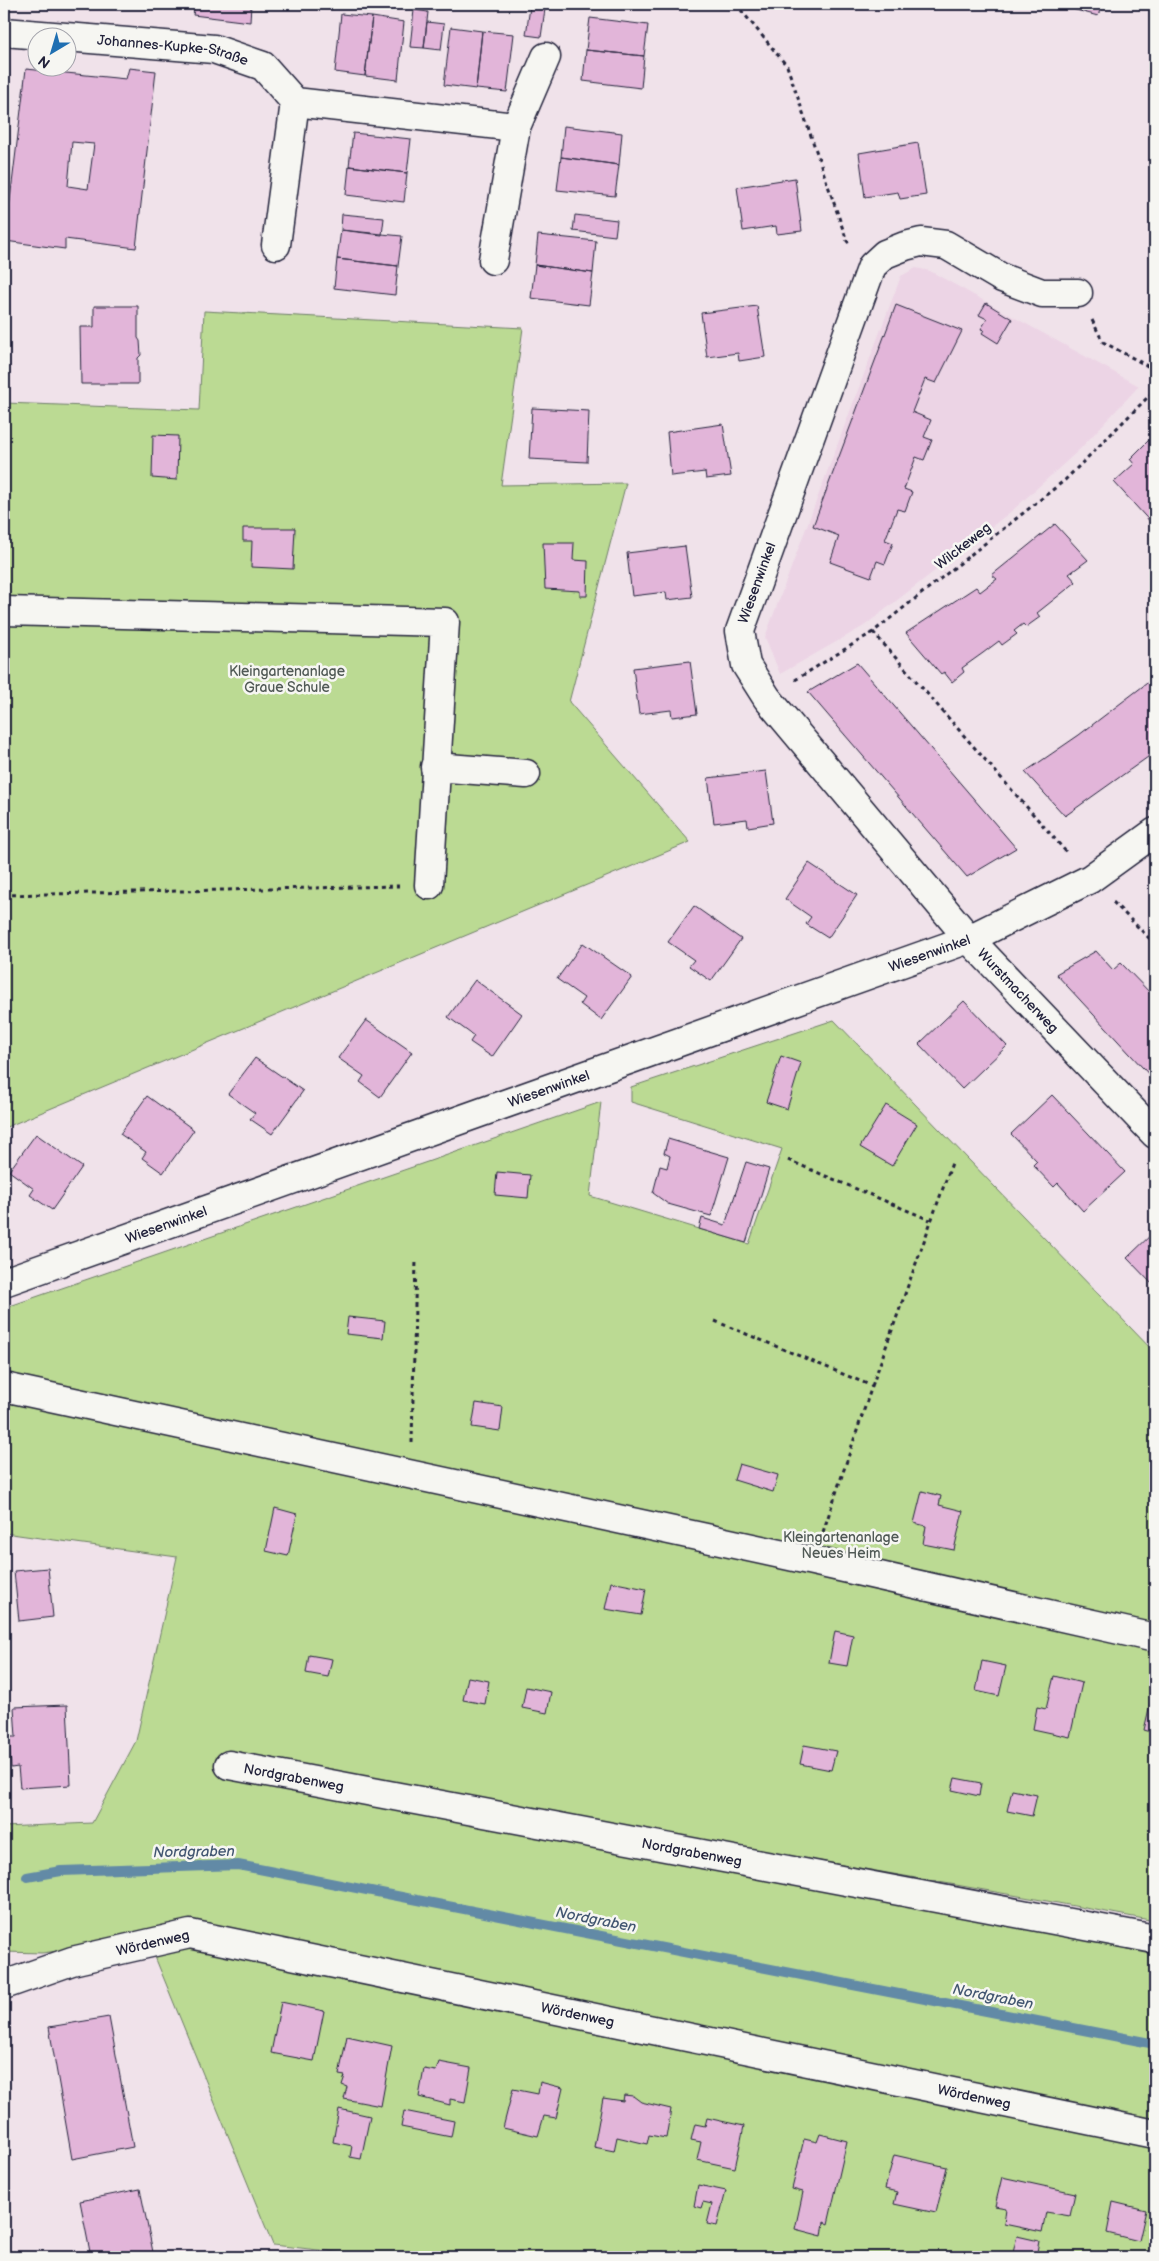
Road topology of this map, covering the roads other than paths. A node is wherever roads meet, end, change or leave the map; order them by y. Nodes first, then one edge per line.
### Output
1 (4, 32) edge
2 (546, 57) dead end
3 (295, 102) junction
4 (516, 127) junction
5 (276, 245) dead end
6 (494, 260) dead end
7 (1078, 293) road end
8 (4, 611) edge
9 (435, 767) junction
10 (526, 774) dead end
11 (1155, 832) edge
12 (429, 885) road end
13 (969, 939) junction
14 (1155, 1134) edge
15 (4, 1282) edge
16 (4, 1387) edge
17 (1155, 1638) edge
18 (229, 1765) dead end
19 (1155, 1939) edge
20 (4, 1985) edge
21 (1155, 2134) edge

1 - 3 street, Johannes-Kupke-Straße
2 - 4 street
3 - 4 street
3 - 5 street
4 - 6 street
7 - 13 street, Wiesenwinkel
8 - 9 street
9 - 10 street
9 - 12 street
11 - 13 street, Wurstmacherweg
13 - 14 street, Wurstmacherweg
13 - 15 street, Wiesenwinkel
16 - 17 street
18 - 19 street, Nordgrabenweg
20 - 21 street, Wördenweg

